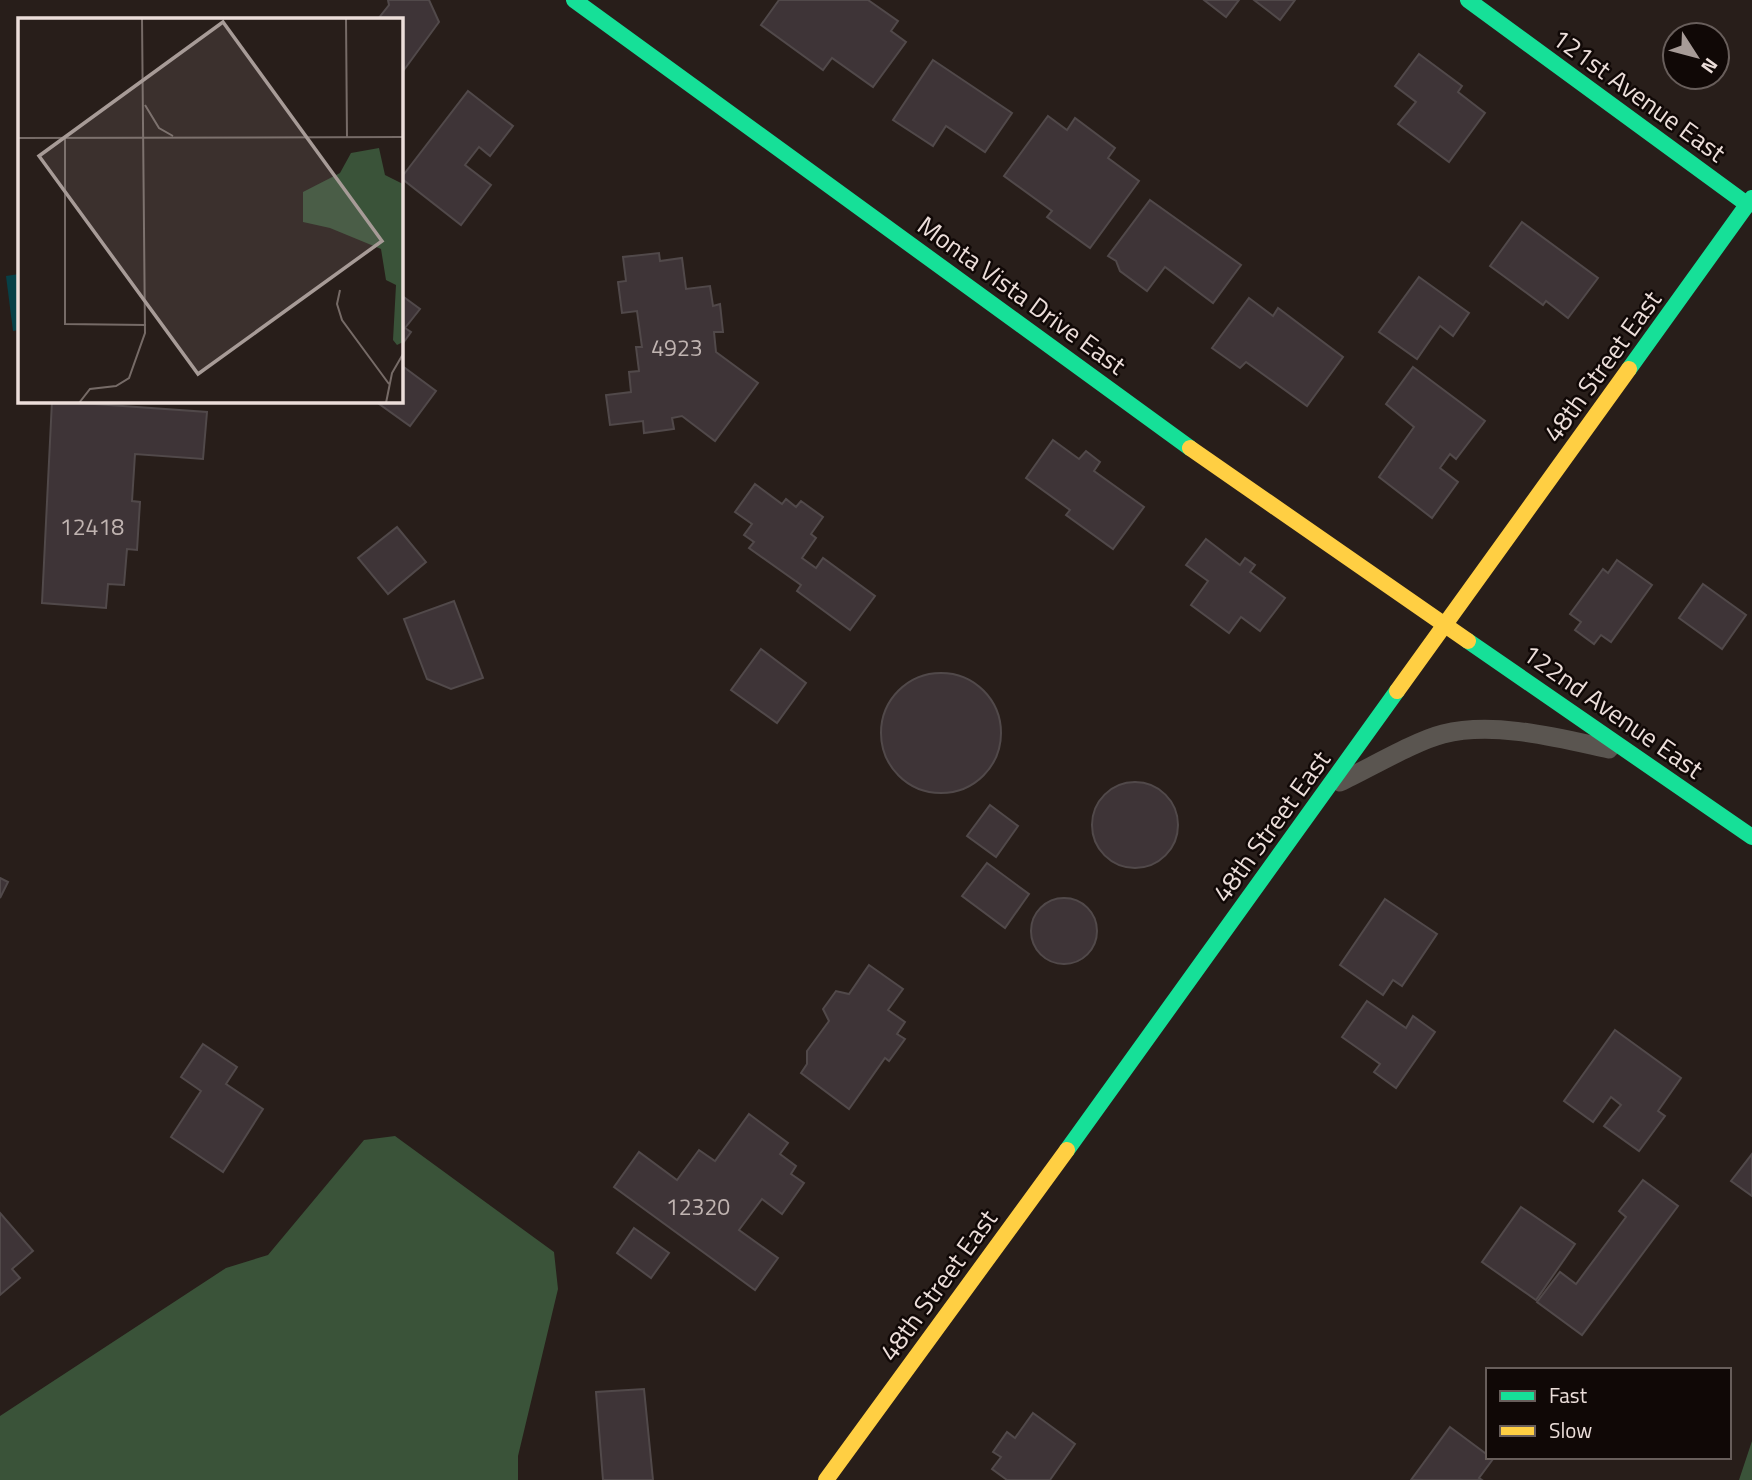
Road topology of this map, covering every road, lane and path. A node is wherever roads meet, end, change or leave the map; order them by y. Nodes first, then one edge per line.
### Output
1 (573, 0) edge
2 (1468, 0) edge
3 (1750, 202) edge
4 (1446, 625) junction
5 (1634, 755) junction
6 (1329, 788) junction
7 (1752, 837) edge
8 (826, 1480) edge

1 - 4 street, Monta Vista Drive East
2 - 3 street, 121st Avenue East
3 - 4 street, 48th Street East
4 - 5 street, 122nd Avenue East
4 - 6 street, 48th Street East
5 - 6 lane
5 - 7 street, 122nd Avenue East
6 - 8 street, 48th Street East

